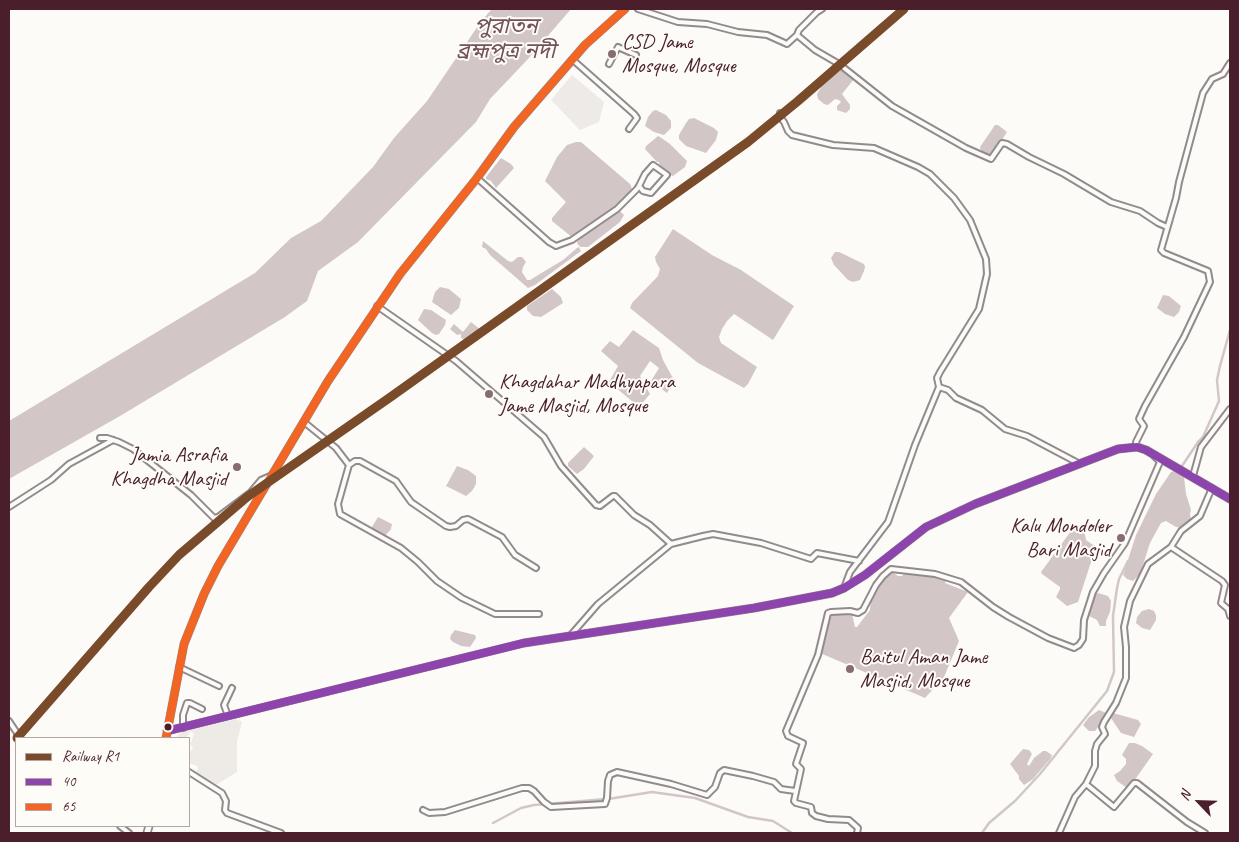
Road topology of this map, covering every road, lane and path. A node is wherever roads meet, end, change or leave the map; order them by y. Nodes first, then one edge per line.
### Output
1 (625, 9) edge
2 (638, 9) edge
3 (822, 9) edge
4 (797, 35) junction
5 (636, 55) dead end
6 (572, 60) junction
7 (1230, 63) edge
8 (609, 64) dead end
9 (780, 113) dead end
10 (629, 129) dead end
11 (477, 178) junction
12 (638, 186) junction
13 (1167, 227) junction
14 (378, 306) junction
15 (939, 386) junction
16 (1230, 409) edge
17 (304, 422) junction
18 (100, 438) dead end
19 (113, 440) junction
20 (1137, 447) junction
21 (1152, 453) junction
22 (1080, 464) junction
23 (349, 465) junction
24 (270, 476) junction
25 (1193, 476) junction
26 (1212, 488) junction
27 (1230, 500) edge
28 (9, 507) edge
29 (671, 544) junction
30 (1171, 547) junction
31 (858, 561) junction
32 (536, 568) dead end
33 (844, 588) junction
34 (539, 614) dead end
35 (1230, 616) edge
36 (570, 636) junction
37 (179, 667) junction
38 (218, 686) dead end
39 (232, 688) dead end
40 (202, 709) dead end
41 (228, 716) junction
42 (9, 721) edge
43 (183, 728) junction
44 (167, 731) junction
45 (16, 737) edge
46 (166, 737) edge
47 (190, 773) edge
48 (1086, 784) junction
49 (795, 791) junction
50 (423, 810) dead end
51 (281, 833) edge
52 (856, 833) edge
53 (1059, 833) edge
54 (1205, 833) edge

1 - 6 highway
2 - 4 street
3 - 4 street
4 - 13 street
5 - 8 street
6 - 10 street
6 - 11 highway
7 - 13 street
9 - 15 street
11 - 12 street
11 - 14 highway
12 - 12 street
13 - 20 street
14 - 17 highway
14 - 29 street
15 - 22 street
15 - 31 street
16 - 25 street
17 - 23 street
17 - 24 highway
18 - 19 street
19 - 24 street
19 - 28 street
20 - 21 highway
20 - 22 highway
21 - 25 highway
21 - 49 street
22 - 33 highway
23 - 32 street
23 - 34 street
24 - 37 highway
25 - 26 highway
26 - 27 highway
26 - 30 street
29 - 31 street
29 - 36 street
30 - 35 street
30 - 48 street
31 - 33 street
33 - 36 highway
36 - 41 highway
37 - 38 street
37 - 44 highway
39 - 41 street
40 - 43 street
41 - 43 highway
42 - 45 street
43 - 44 highway
44 - 46 highway
47 - 51 street
48 - 53 street
48 - 54 street
49 - 50 street
49 - 52 street

